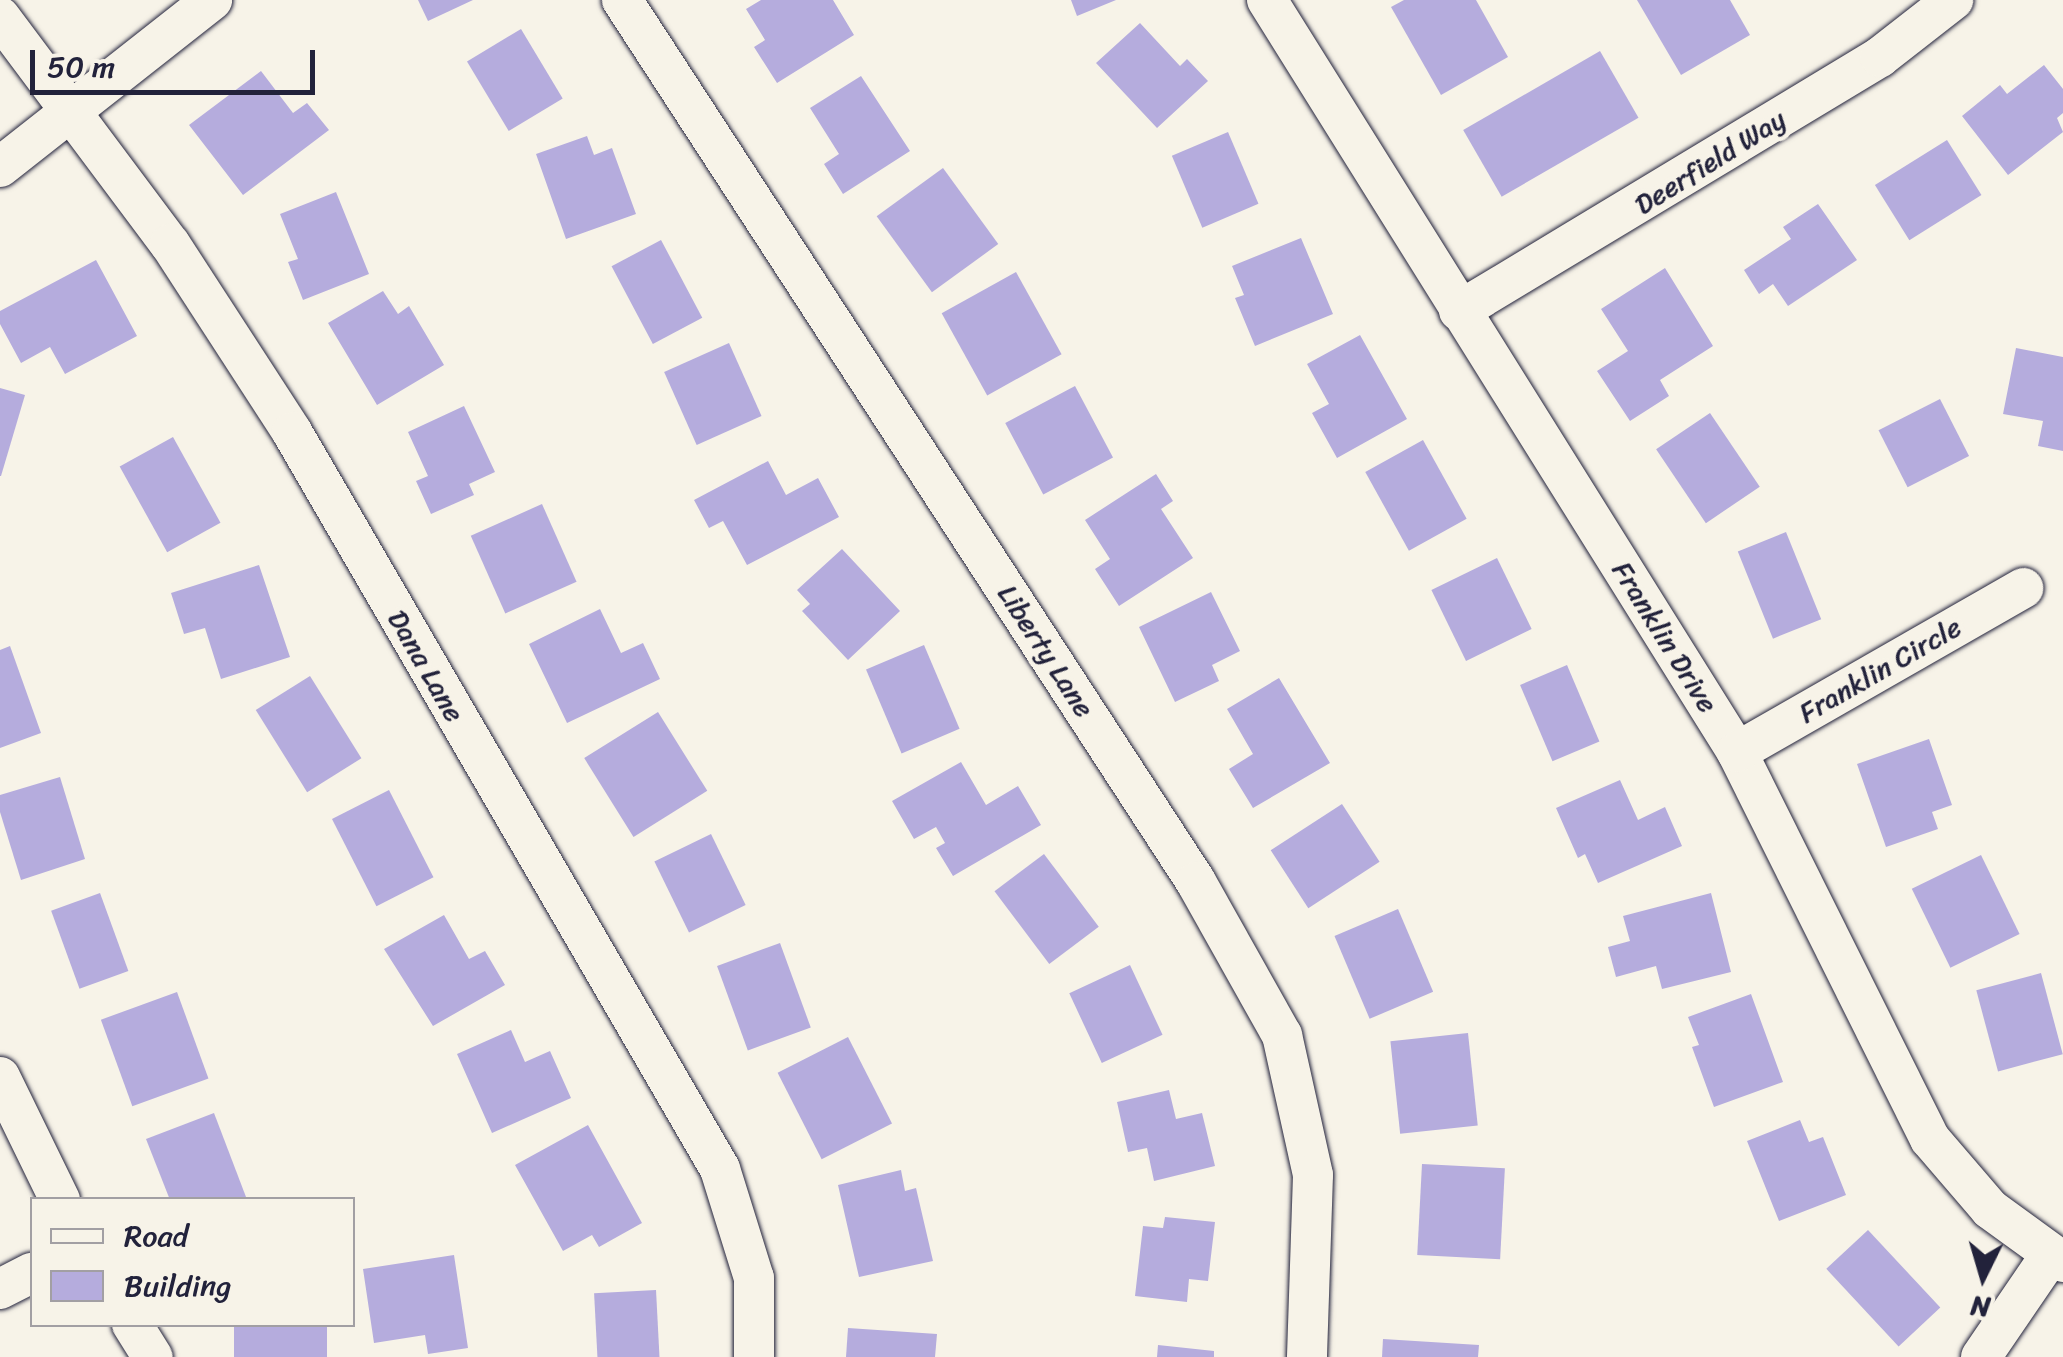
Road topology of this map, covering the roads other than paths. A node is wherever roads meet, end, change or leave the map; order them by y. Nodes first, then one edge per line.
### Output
1 (212, 0) edge
2 (622, 0) edge
3 (1266, 0) edge
4 (1953, 0) edge
5 (0, 17) edge
6 (73, 109) junction
7 (0, 168) edge
8 (1459, 311) junction
9 (2023, 588) dead end
10 (1737, 752) junction
11 (0, 1077) edge
12 (59, 1197) edge
13 (2057, 1259) edge
14 (30, 1274) edge
15 (0, 1288) edge
16 (110, 1327) edge
17 (134, 1327) edge
18 (120, 1357) edge
19 (153, 1357) edge
20 (754, 1357) edge
21 (1307, 1357) edge
22 (1981, 1357) edge

1 - 6 street
2 - 21 street, Liberty Lane
3 - 8 street, Franklin Drive
4 - 8 street, Deerfield Way
5 - 6 street, Dana Lane
6 - 7 street
6 - 20 street, Dana Lane
8 - 10 street, Franklin Drive
9 - 10 street, Franklin Circle
10 - 13 street, Franklin Drive
11 - 12 street
13 - 22 street
14 - 15 street
16 - 18 street
17 - 19 street

